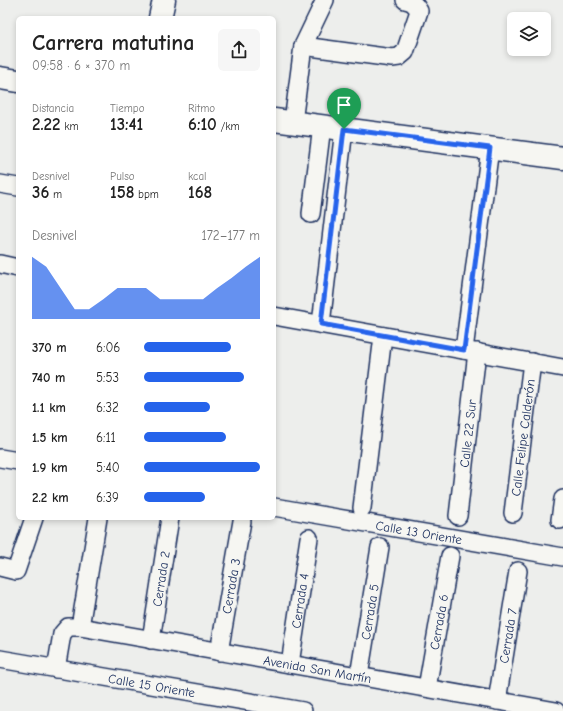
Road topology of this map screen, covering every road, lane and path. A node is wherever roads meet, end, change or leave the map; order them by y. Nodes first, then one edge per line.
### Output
1 (325, 0) edge
2 (404, 0) edge
3 (303, 46) junction
4 (0, 78) edge
5 (16, 80) edge
6 (283, 121) edge
7 (322, 126) junction
8 (344, 129) junction
9 (490, 148) junction
10 (563, 158) edge
11 (0, 184) edge
12 (16, 187) edge
13 (311, 214) dead end
14 (0, 268) edge
15 (16, 268) edge
16 (276, 316) edge
17 (321, 324) junction
18 (383, 336) junction
19 (471, 351) junction
20 (532, 362) junction
21 (563, 368) edge
22 (0, 458) edge
23 (16, 461) edge
24 (563, 498) edge
25 (276, 507) edge
26 (362, 508) dead end
27 (513, 513) dead end
28 (458, 516) dead end
29 (33, 520) edge
30 (98, 520) edge
31 (170, 520) edge
32 (560, 520) dead end
33 (242, 521) dead end
34 (309, 538) dead end
35 (380, 547) dead end
36 (450, 556) dead end
37 (563, 557) edge
38 (0, 567) edge
39 (518, 570) dead end
40 (80, 628) junction
41 (151, 640) junction
42 (219, 652) junction
43 (0, 659) edge
44 (290, 664) junction
45 (56, 669) junction
46 (358, 676) junction
47 (427, 688) junction
48 (498, 701) junction
49 (303, 711) edge
50 (556, 711) edge

1 - 3 street
2 - 3 street
3 - 6 street
4 - 5 main road
6 - 7 main road
7 - 8 main road
7 - 13 street
8 - 9 main road
8 - 17 street
9 - 10 main road
9 - 19 street, Calle 22 Sur
11 - 12 street
14 - 15 street
16 - 17 street
17 - 18 street
18 - 19 street
18 - 26 street
19 - 20 street
19 - 28 street, Calle 22 Sur
20 - 21 street
20 - 27 street, Calle Felipe Calderón
22 - 23 street
24 - 32 street
25 - 37 street, Calle 13 Oriente
29 - 38 street
30 - 40 street
31 - 41 street, Cerrada 2
33 - 42 street, Cerrada 3
34 - 44 street, Cerrada 4
35 - 46 street, Cerrada 5
36 - 47 street, Cerrada 6
39 - 48 street, Cerrada 7
40 - 41 street, Avenida San Martín
40 - 45 street
41 - 42 street, Avenida San Martín
42 - 44 street, Avenida San Martín
43 - 45 street, Calle 15 Oriente
44 - 46 street, Avenida San Martín
45 - 49 street, Calle 15 Oriente
46 - 47 street, Avenida San Martín
47 - 48 street, Avenida San Martín
48 - 50 street, Avenida San Martín

